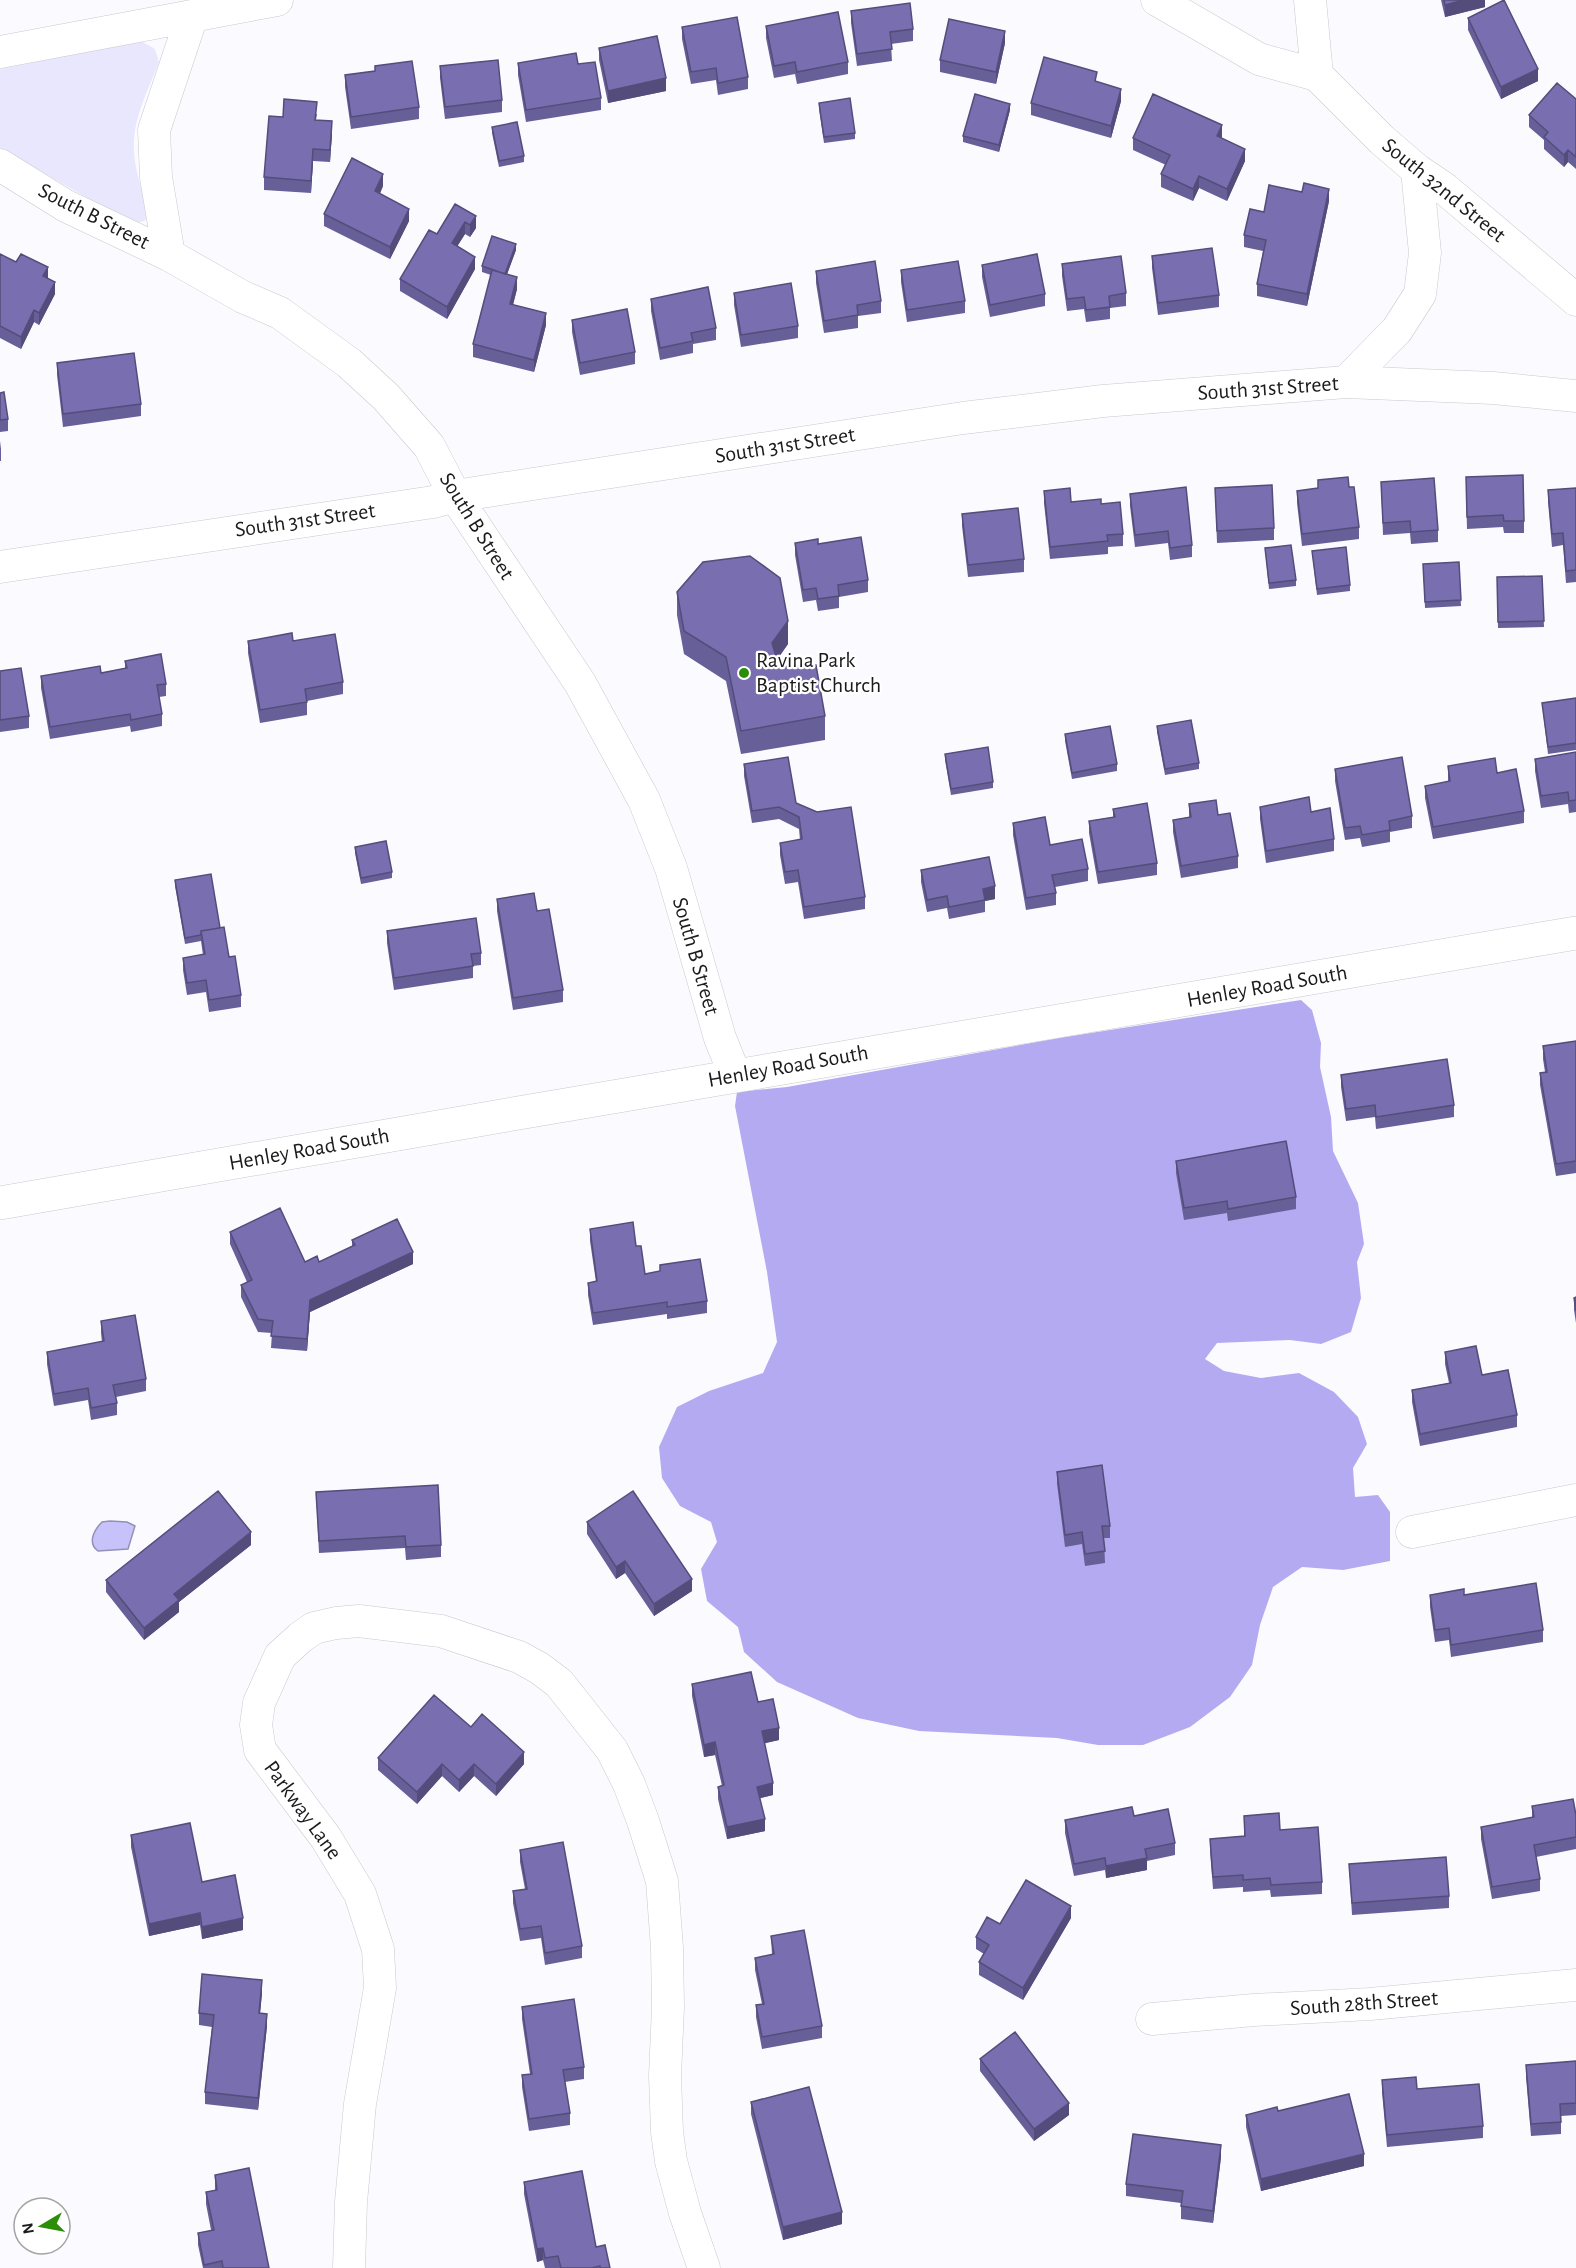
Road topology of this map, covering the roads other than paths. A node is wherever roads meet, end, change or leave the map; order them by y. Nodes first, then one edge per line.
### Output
1 (277, 0) edge
2 (1157, 0) edge
3 (1310, 0) edge
4 (192, 16) junction
5 (0, 52) edge
6 (1317, 75) junction
7 (0, 165) edge
8 (1417, 170) junction
9 (169, 255) junction
10 (1576, 300) edge
11 (1346, 382) junction
12 (1576, 396) edge
13 (455, 496) junction
14 (0, 567) edge
15 (1576, 933) edge
16 (735, 1075) junction
17 (0, 1203) edge
18 (1576, 1500) edge
19 (1412, 1532) dead end
20 (1576, 1985) edge
21 (1152, 2019) dead end
22 (349, 2268) edge
23 (704, 2268) edge

1 - 4 street
2 - 6 street, South 32nd Street
3 - 6 street
4 - 5 street
4 - 9 street
6 - 8 street, South 32nd Street
7 - 9 street, South B Street
8 - 10 street, South 32nd Street
8 - 11 street
9 - 13 street, South B Street
11 - 12 street, South 31st Street
11 - 13 street, South 31st Street
13 - 14 street, South 31st Street
13 - 16 street, South B Street
15 - 16 street, Henley Road South
16 - 17 street, Henley Road South
18 - 19 street
20 - 21 street, South 28th Street
22 - 23 street, Parkway Lane

